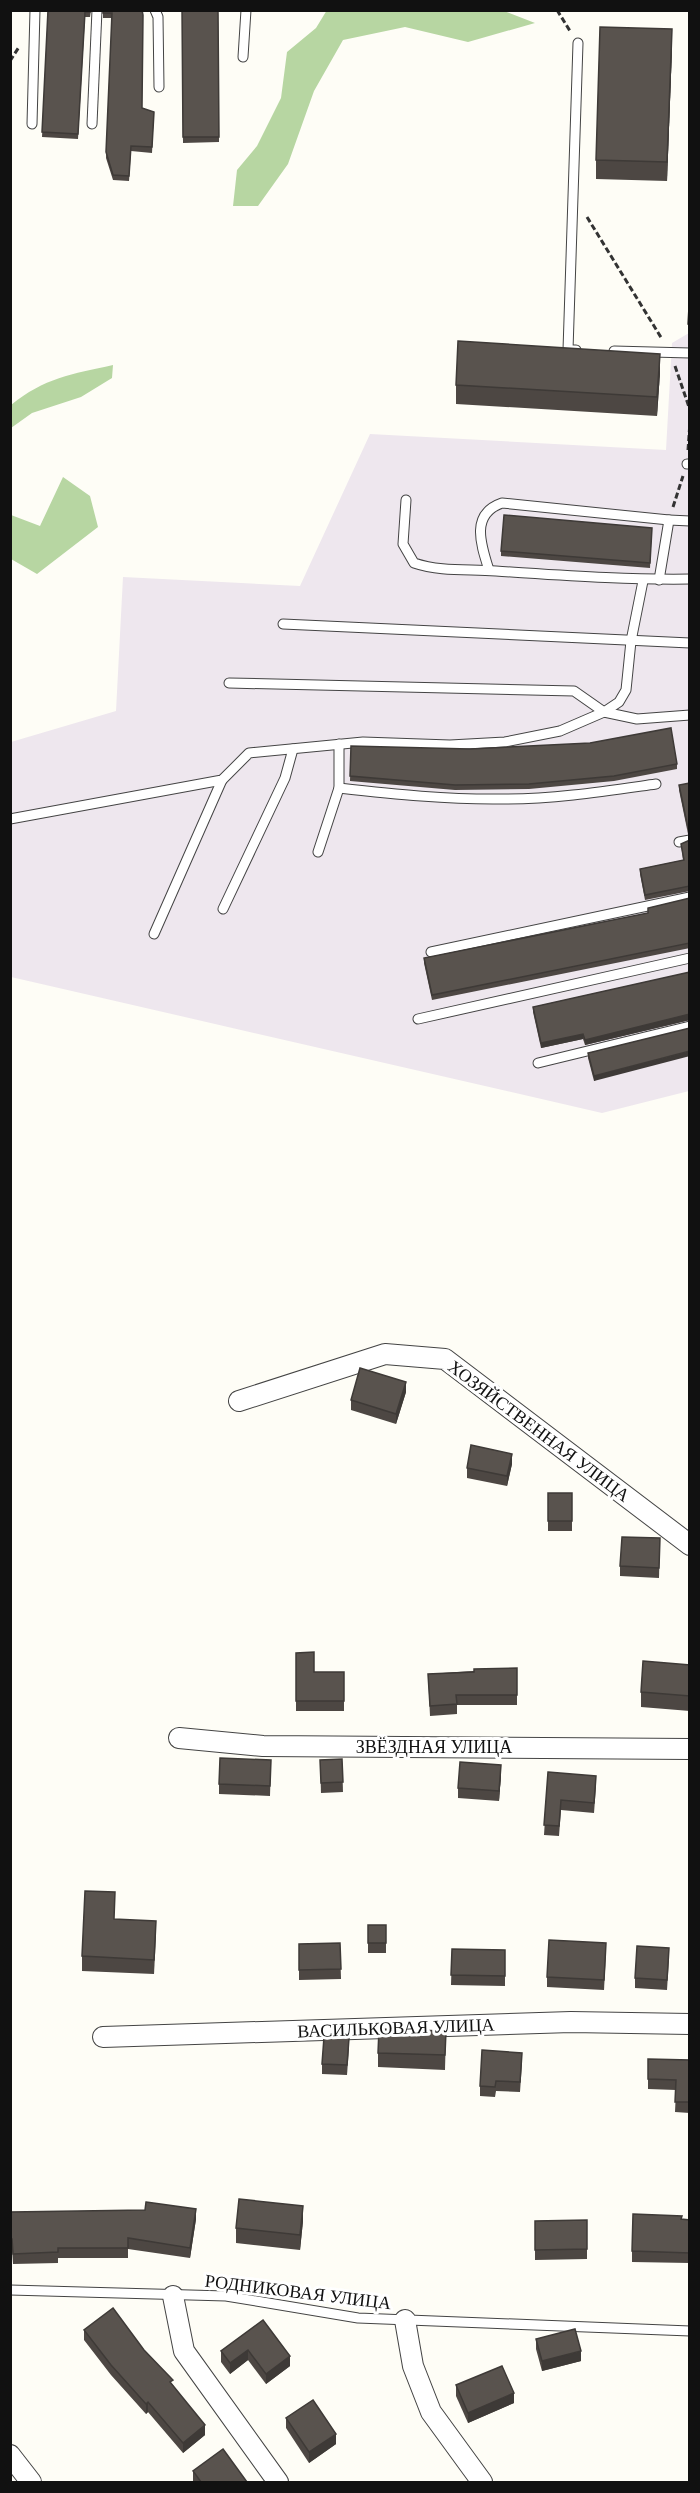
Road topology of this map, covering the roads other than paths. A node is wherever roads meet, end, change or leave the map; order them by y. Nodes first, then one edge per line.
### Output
1 (35, 10) edge
2 (97, 10) edge
3 (155, 10) edge
4 (246, 10) edge
5 (578, 43) road end
6 (243, 57) dead end
7 (159, 87) dead end
8 (32, 124) dead end
9 (92, 124) dead end
10 (591, 351) edge
11 (603, 351) edge
12 (690, 353) edge
13 (406, 501) dead end
14 (669, 520) junction
15 (690, 521) edge
16 (489, 570) junction
17 (690, 579) edge
18 (659, 580) junction
19 (643, 581) junction
20 (283, 624) dead end
21 (631, 641) junction
22 (690, 643) edge
23 (229, 682) dead end
24 (604, 712) junction
25 (690, 715) edge
26 (339, 744) junction
27 (293, 749) junction
28 (222, 780) junction
29 (656, 784) dead end
30 (339, 788) junction
31 (10, 819) edge
32 (318, 852) dead end
33 (690, 897) edge
34 (223, 909) dead end
35 (154, 934) dead end
36 (431, 952) dead end
37 (690, 958) edge
38 (418, 1019) dead end
39 (690, 1026) edge
40 (538, 1064) dead end
41 (239, 1401) dead end
42 (690, 1545) edge
43 (179, 1738) dead end
44 (690, 1749) edge
45 (690, 2024) edge
46 (103, 2037) dead end
47 (10, 2290) edge
48 (173, 2296) junction
49 (405, 2320) junction
50 (690, 2331) edge
51 (10, 2455) edge
52 (31, 2482) edge
53 (278, 2482) edge
54 (482, 2482) edge

1 - 8 lane
2 - 9 lane
3 - 7 lane
4 - 6 lane
5 - 10 lane
11 - 12 lane
13 - 16 lane
14 - 15 lane
14 - 16 lane
14 - 18 lane
16 - 19 lane
17 - 18 lane
18 - 19 lane
19 - 21 lane
20 - 21 lane
21 - 22 lane
21 - 24 lane
23 - 24 lane
24 - 25 lane
24 - 26 lane
26 - 27 lane
26 - 30 lane
27 - 28 lane
27 - 34 lane
28 - 31 lane
28 - 35 lane
29 - 30 lane
30 - 32 lane
33 - 36 lane
37 - 38 lane
39 - 40 lane
41 - 42 street, ХОЗЯЙСТВЕННАЯ УЛИЦА
43 - 44 street, ЗВЁЗДНАЯ УЛИЦА
45 - 46 street, ВАСИЛЬКОВАЯ УЛИЦА
47 - 48 lane, РОДНИКОВАЯ УЛИЦА
48 - 49 lane, РОДНИКОВАЯ УЛИЦА
48 - 53 street
49 - 50 lane, РОДНИКОВАЯ УЛИЦА
49 - 54 street
51 - 52 street

